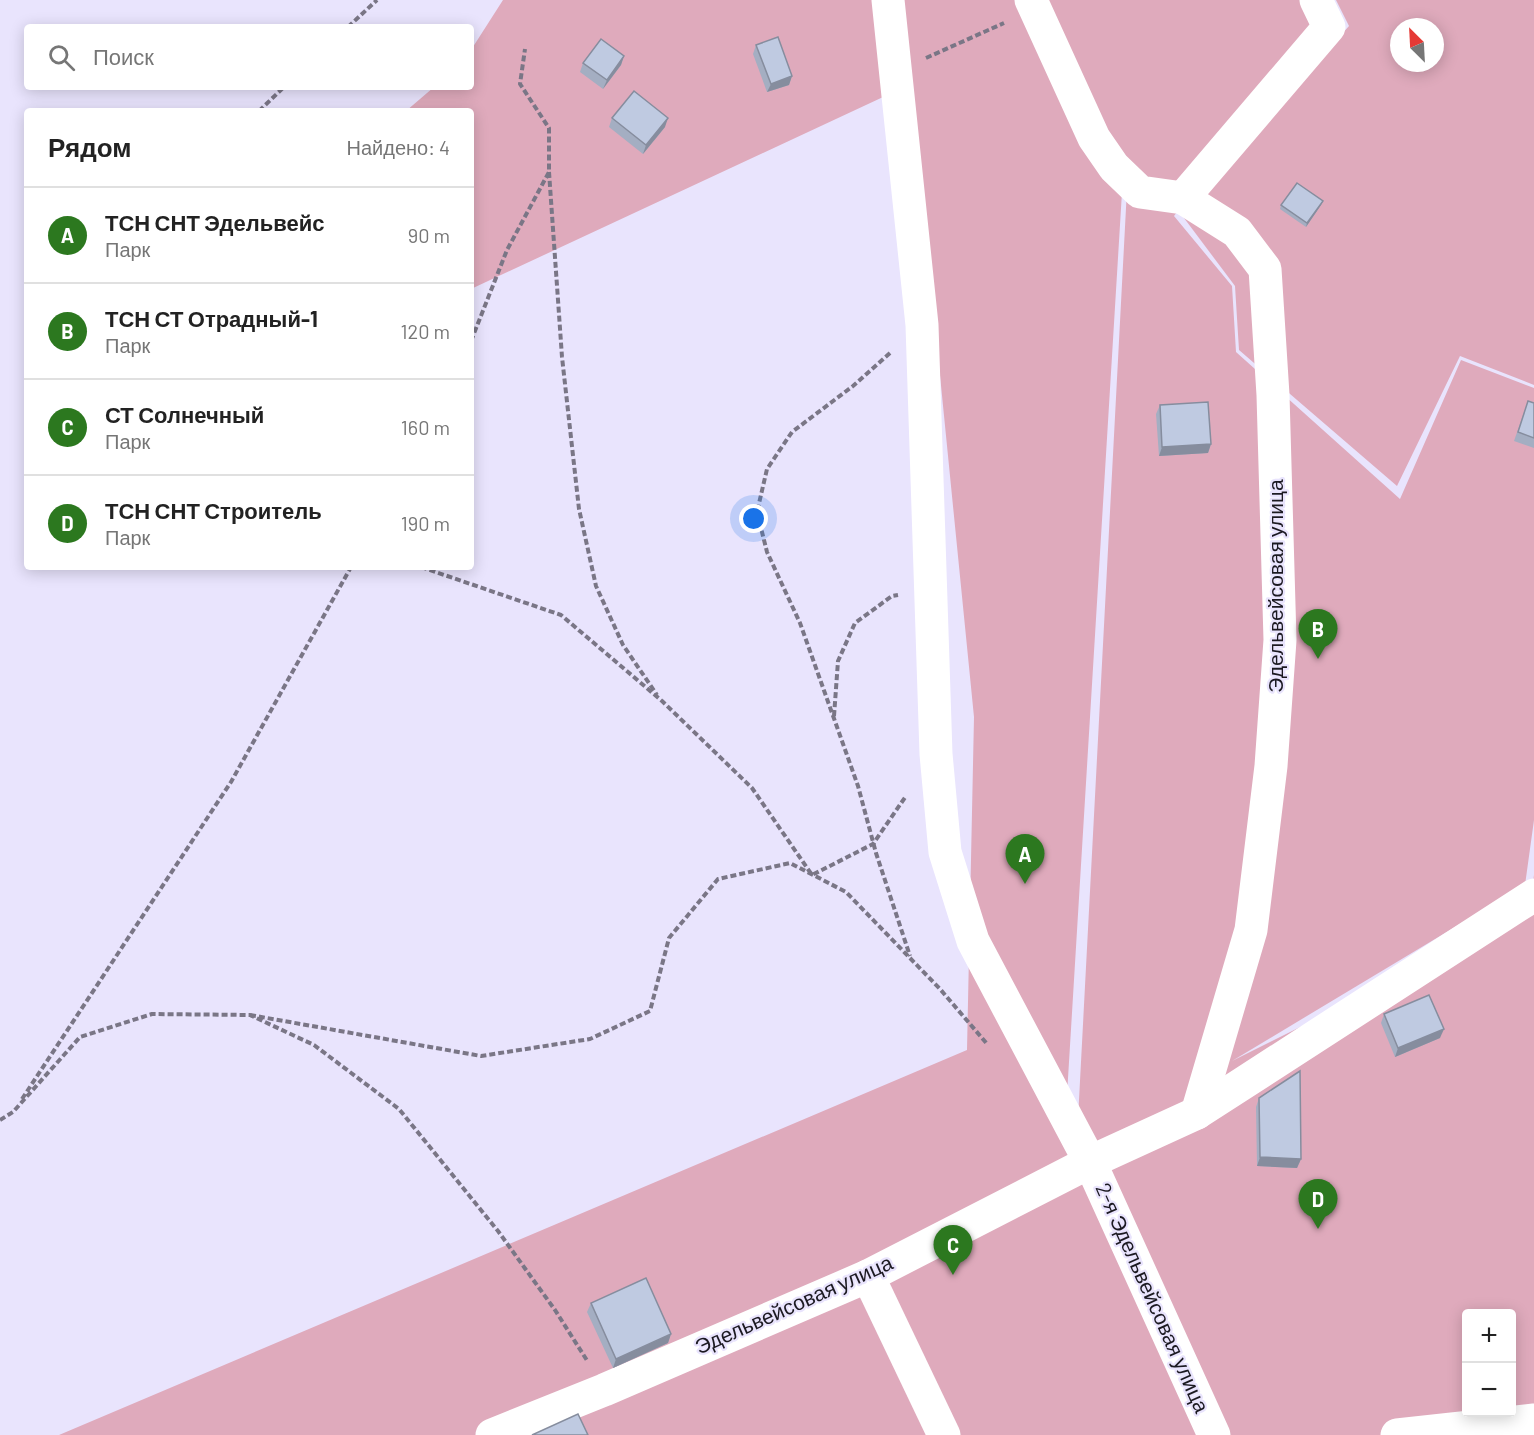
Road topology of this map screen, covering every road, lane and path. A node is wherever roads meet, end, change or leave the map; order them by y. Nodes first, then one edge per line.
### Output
1 (376, 0) edge
2 (888, 0) edge
3 (1316, 0) edge
4 (1033, 5) edge
5 (351, 24) edge
6 (525, 49) dead end
7 (896, 72) junction
8 (281, 90) edge
9 (262, 108) edge
10 (549, 172) junction
11 (1183, 198) junction
12 (922, 325) junction
13 (474, 333) edge
14 (349, 570) edge
15 (430, 570) edge
16 (930, 585) junction
17 (662, 701) junction
18 (833, 719) junction
19 (936, 754) junction
20 (873, 844) junction
21 (812, 875) junction
22 (1534, 895) edge
23 (911, 959) junction
24 (250, 1015) junction
25 (993, 1050) dead end
26 (13, 1112) junction
27 (1197, 1113) junction
28 (0, 1122) edge
29 (1090, 1162) junction
30 (868, 1276) junction
31 (604, 1390) junction
32 (1534, 1420) edge
33 (492, 1435) edge
34 (944, 1435) edge
35 (1214, 1435) edge
36 (1397, 1435) edge

1 - 5 path
2 - 7 street, 2-я Эдельвейсовая улица
3 - 11 street
4 - 7 path
4 - 11 street
6 - 10 path
7 - 12 street, 2-я Эдельвейсовая улица
8 - 9 path
10 - 13 path
10 - 17 path
11 - 27 street, Эдельвейсовая улица
12 - 16 street, 2-я Эдельвейсовая улица
12 - 18 path
14 - 26 path
15 - 17 path
16 - 18 path
16 - 19 street, 2-я Эдельвейсовая улица
17 - 21 path
18 - 20 path
19 - 20 path
19 - 29 street, 2-я Эдельвейсовая улица
20 - 21 path
20 - 23 path
21 - 23 path
21 - 24 path
22 - 27 street, Эдельвейсовая улица
23 - 25 path
24 - 26 path
24 - 31 path
26 - 28 path
27 - 29 street, Эдельвейсовая улица
29 - 30 street, Эдельвейсовая улица
29 - 35 street, 2-я Эдельвейсовая улица
30 - 31 street, Эдельвейсовая улица
30 - 34 street
31 - 33 street, Эдельвейсовая улица
32 - 36 street

